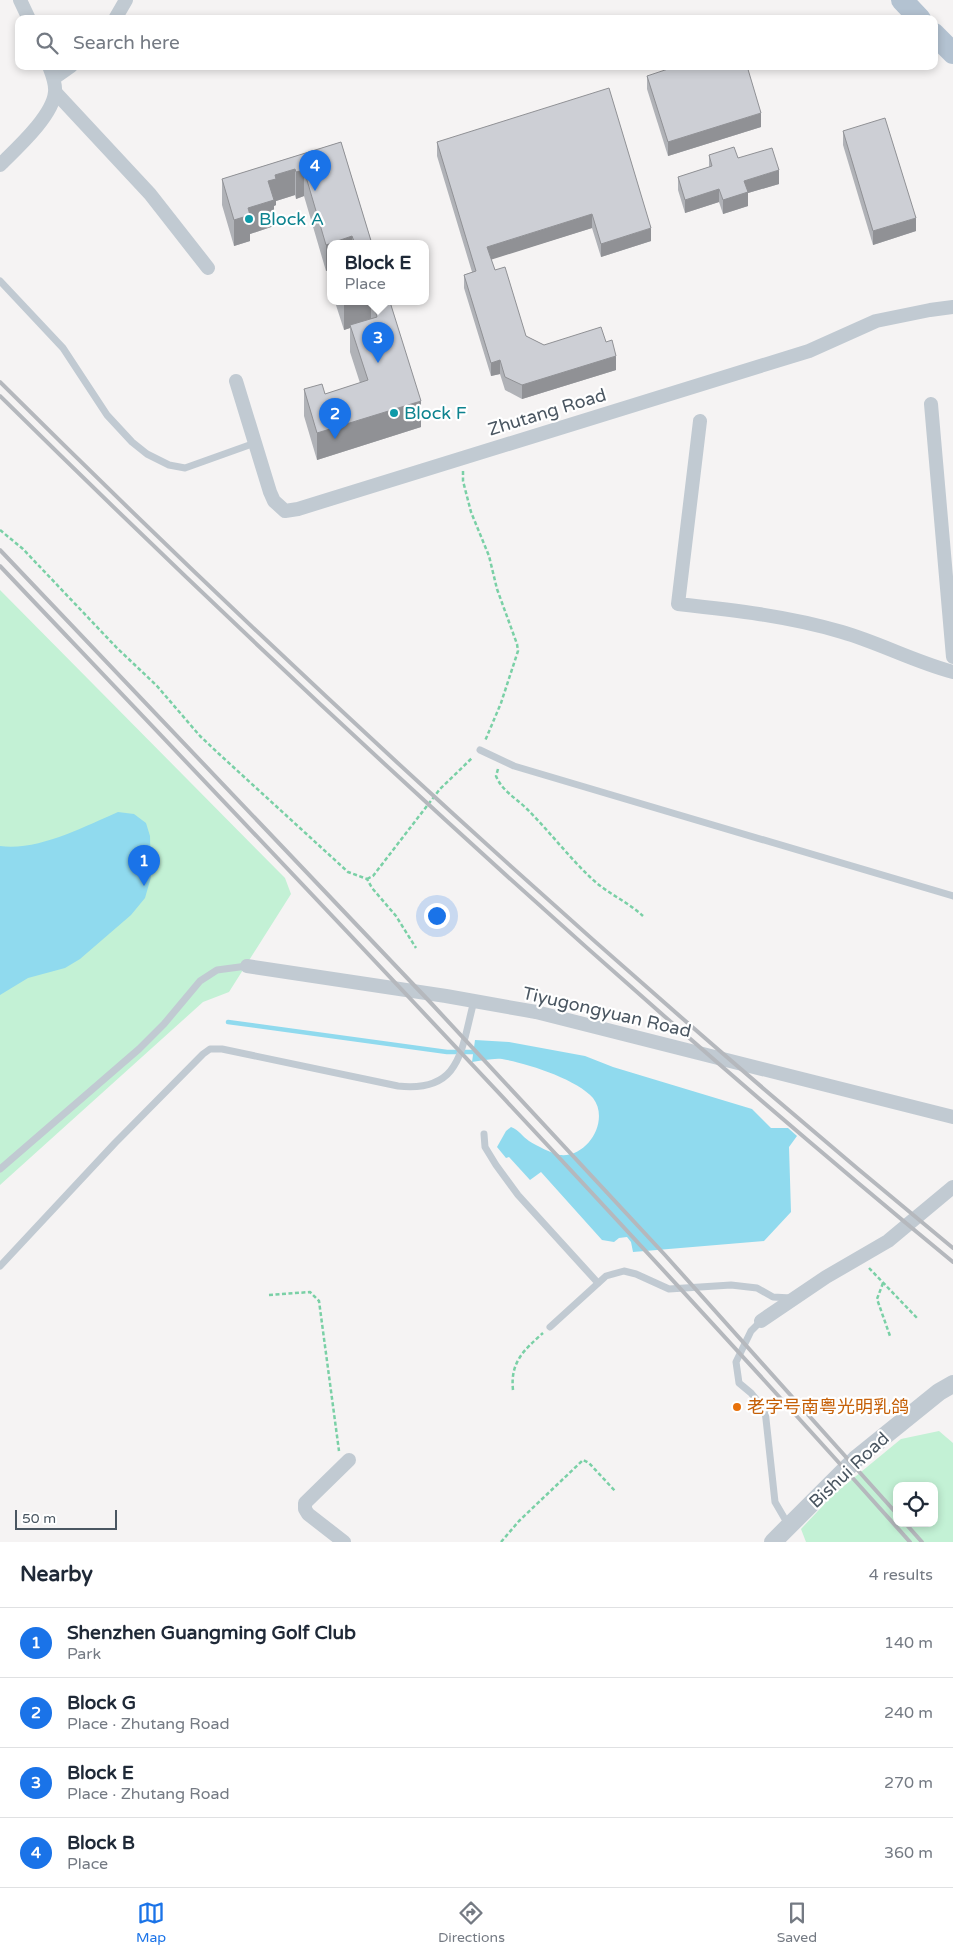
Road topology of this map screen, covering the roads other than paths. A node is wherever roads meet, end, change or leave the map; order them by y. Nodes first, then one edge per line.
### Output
1 (20, 0) edge
2 (126, 0) edge
3 (902, 0) edge
4 (26, 15) edge
5 (117, 15) edge
6 (916, 15) edge
7 (938, 38) edge
8 (953, 54) edge
9 (51, 72) edge
10 (56, 93) junction
11 (0, 165) edge
12 (208, 268) dead end
13 (0, 281) edge
14 (953, 307) edge
15 (236, 381) dead end
16 (931, 404) dead end
17 (700, 421) dead end
18 (255, 443) junction
19 (953, 656) edge
20 (953, 672) edge
21 (480, 750) road end
22 (953, 896) edge
23 (246, 966) joint
24 (474, 1001) junction
25 (953, 1117) edge
26 (484, 1134) dead end
27 (0, 1169) edge
28 (953, 1186) edge
29 (0, 1266) edge
30 (598, 1283) junction
31 (794, 1299) junction
32 (761, 1321) joint
33 (550, 1327) road end
34 (953, 1384) edge
35 (345, 1464) road end
36 (789, 1526) junction
37 (344, 1542) edge
38 (773, 1542) edge

1 - 4 street
2 - 5 street
3 - 6 main road
7 - 8 main road
9 - 10 street
10 - 11 street
10 - 12 street
13 - 18 lane
14 - 18 street, Zhutang Road
15 - 18 street, Zhutang Road
16 - 19 street
17 - 20 street
21 - 22 lane
23 - 24 street, Tiyugongyuan Road
23 - 27 lane
24 - 25 street, Tiyugongyuan Road
24 - 29 lane
26 - 30 lane
28 - 31 street
30 - 31 lane
30 - 33 lane
31 - 32 street
32 - 36 lane
34 - 36 street, Bishui Road
35 - 37 street
36 - 38 street, Bishui Road

